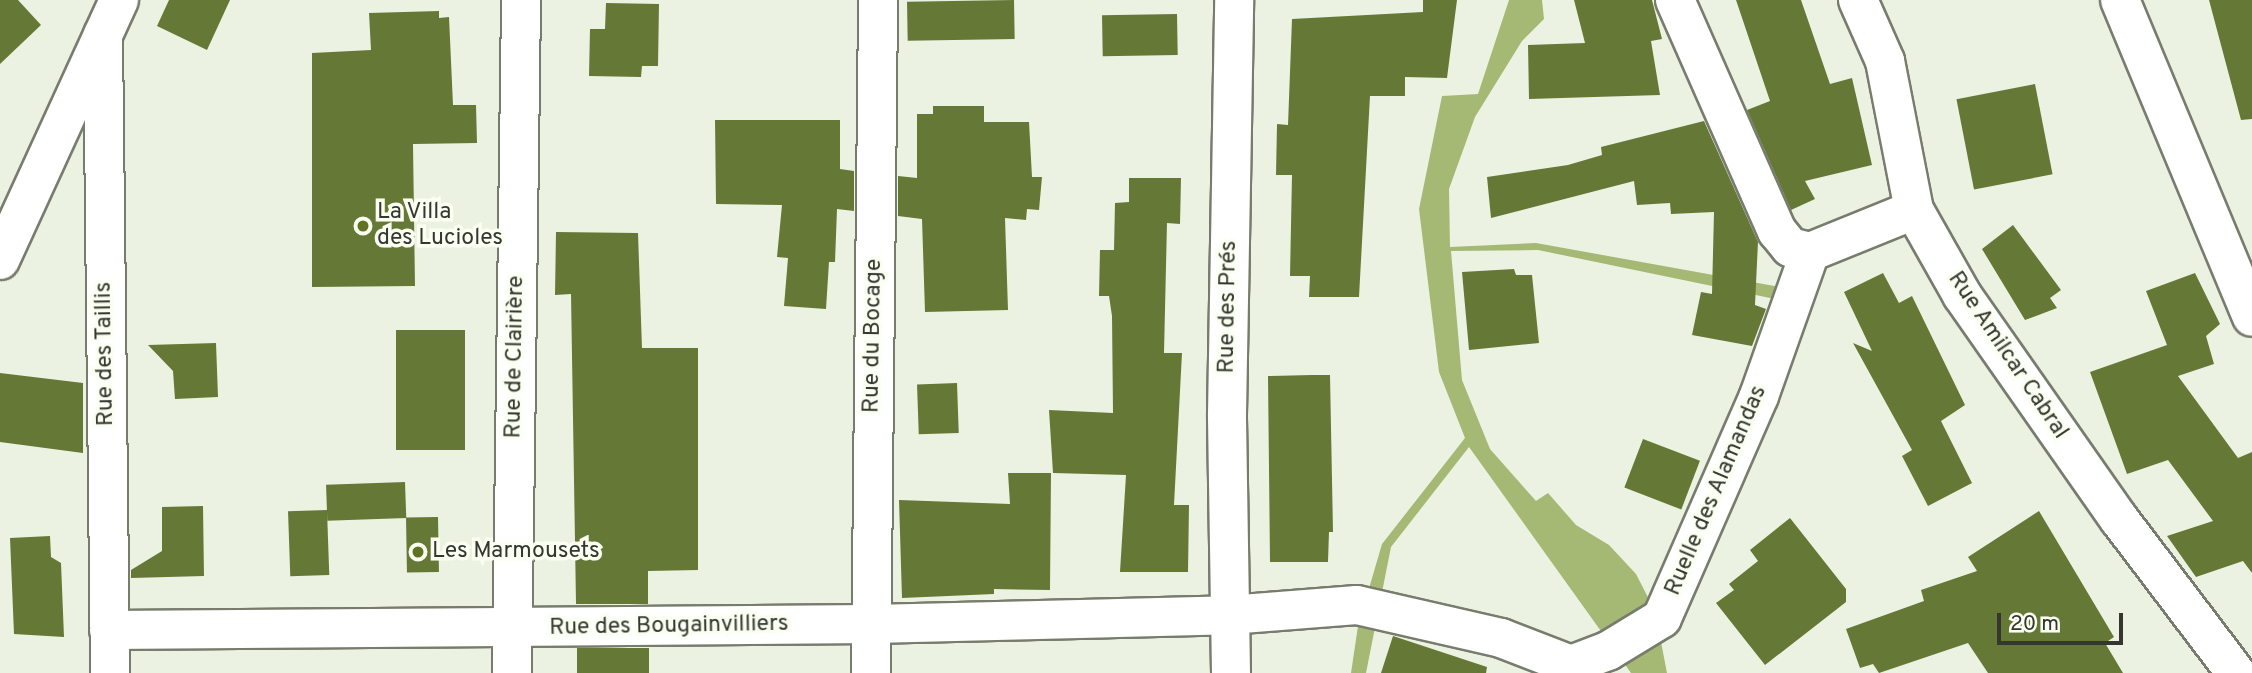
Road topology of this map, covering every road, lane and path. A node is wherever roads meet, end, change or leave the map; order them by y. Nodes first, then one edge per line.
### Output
1 (119, 0) edge
2 (521, 0) edge
3 (878, 0) edge
4 (1234, 0) edge
5 (1675, 0) edge
6 (1858, 0) edge
7 (2120, 0) edge
8 (103, 35) junction
9 (1914, 210) junction
10 (1810, 252) junction
11 (0, 260) edge
12 (2252, 317) edge
13 (1229, 615) junction
14 (872, 624) junction
15 (512, 629) junction
16 (109, 630) junction
17 (110, 673) edge
18 (512, 673) edge
19 (871, 673) edge
20 (1231, 673) edge
21 (2236, 673) edge

1 - 8 street
2 - 15 street, Rue de Clairière
3 - 14 street, Rue du Bocage
4 - 13 street, Rue des Prés
5 - 10 street
6 - 9 street, Rue Amilcar Cabral
7 - 12 street
8 - 11 street
8 - 16 street, Rue des Taillis
9 - 10 street
9 - 21 street, Rue Amilcar Cabral
10 - 13 street, Ruelle des Alamandas
13 - 14 street, Rue des Bougainvilliers
13 - 20 street, Rue des Prés
14 - 15 street, Rue des Bougainvilliers
14 - 19 street, Rue du Bocage
15 - 16 street, Rue des Bougainvilliers
15 - 18 street, Rue de Clairière
16 - 17 street, Rue des Taillis

